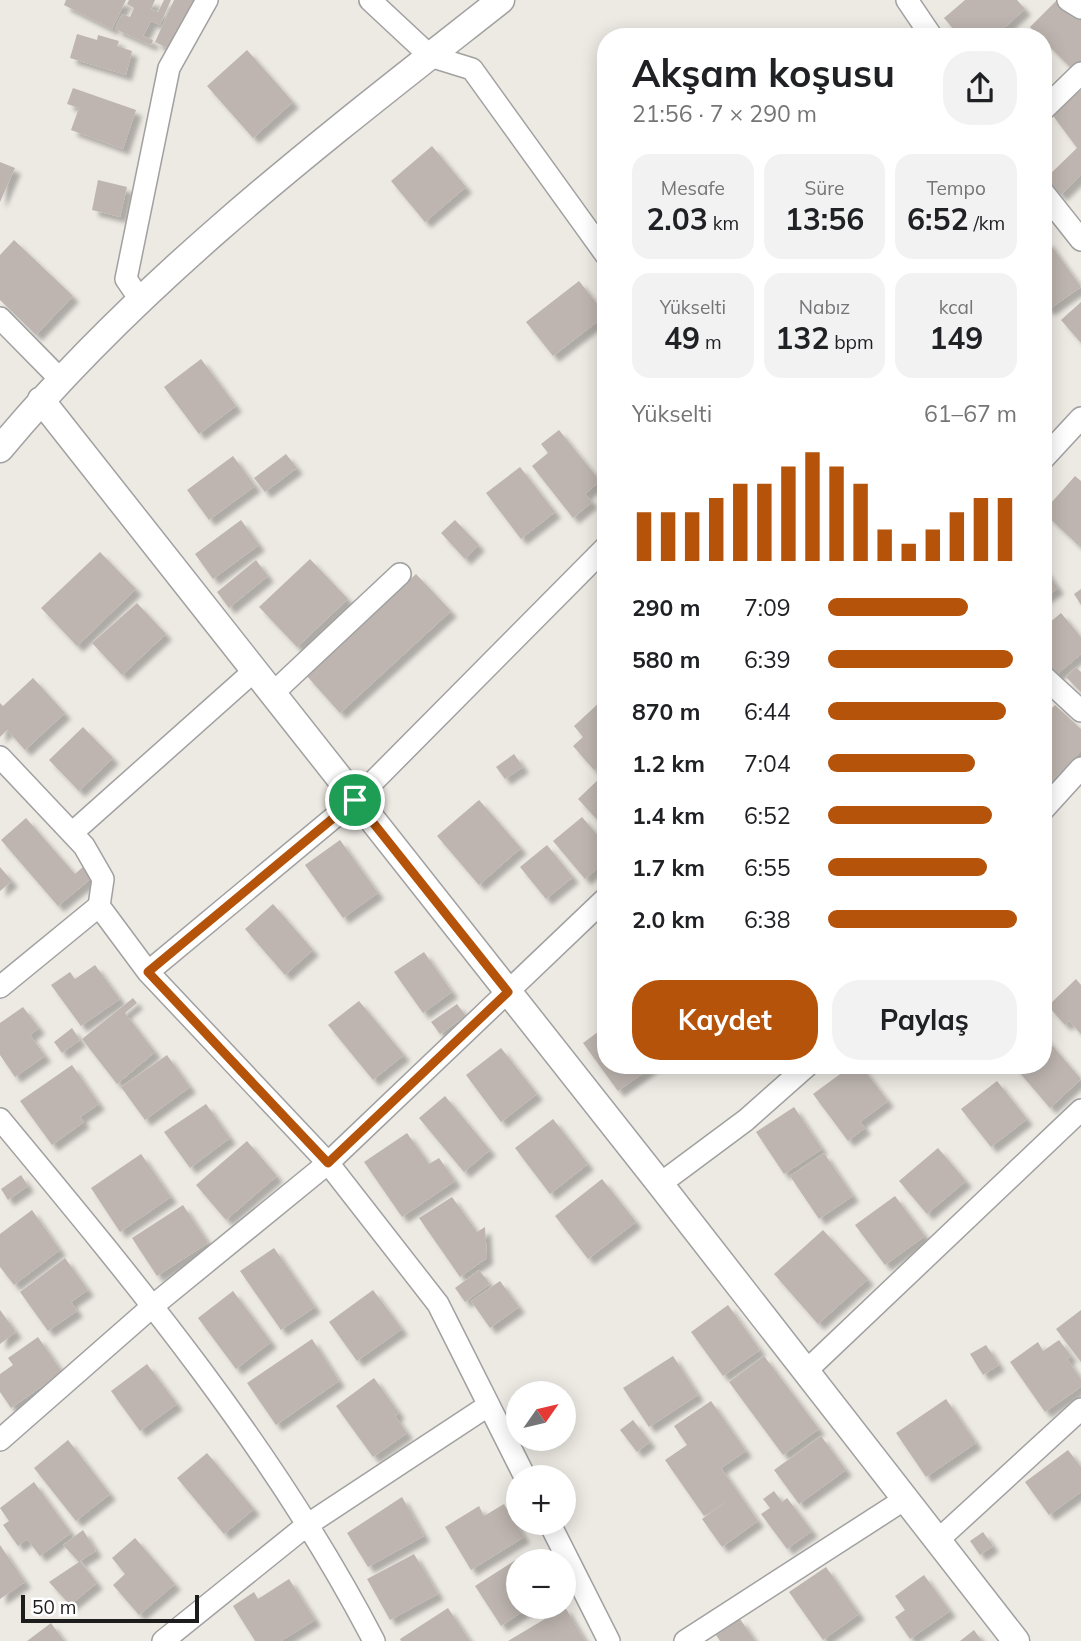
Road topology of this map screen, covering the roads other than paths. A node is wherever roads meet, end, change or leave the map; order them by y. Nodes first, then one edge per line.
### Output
1 (207, 0) edge
2 (370, 0) edge
3 (501, 0) edge
4 (907, 0) edge
5 (1068, 0) edge
6 (1081, 8) edge
7 (926, 28) edge
8 (430, 56) junction
9 (1081, 73) edge
10 (1052, 101) edge
11 (1052, 203) edge
12 (1081, 240) edge
13 (597, 243) edge
14 (141, 301) junction
15 (0, 318) edge
16 (60, 379) junction
17 (40, 400) junction
18 (1081, 418) edge
19 (0, 436) edge
20 (0, 449) edge
21 (1052, 449) edge
22 (597, 556) edge
23 (400, 574) dead end
24 (254, 671) junction
25 (1052, 684) edge
26 (272, 694) junction
27 (1081, 711) edge
28 (0, 757) edge
29 (1081, 768) edge
30 (355, 800) junction
31 (1052, 800) edge
32 (72, 833) junction
33 (99, 906) junction
34 (597, 907) edge
35 (148, 972) junction
36 (0, 986) edge
37 (508, 992) junction
38 (798, 1074) edge
39 (1081, 1110) edge
40 (0, 1119) edge
41 (328, 1163) junction
42 (660, 1184) junction
43 (154, 1305) junction
44 (805, 1372) junction
45 (489, 1405) junction
46 (1081, 1409) edge
47 (1, 1438) edge
48 (519, 1465) edge
49 (905, 1499) junction
50 (307, 1525) junction
51 (556, 1535) edge
52 (937, 1541) junction
53 (163, 1641) edge
54 (374, 1641) edge
55 (609, 1641) edge
56 (685, 1641) edge
57 (1016, 1641) edge

1 - 14 street
2 - 8 street
3 - 8 street
4 - 7 street
5 - 6 street
8 - 13 street
8 - 14 street
9 - 10 street
11 - 12 street
14 - 16 street
15 - 16 street
16 - 17 street
17 - 19 street
17 - 20 street
17 - 24 street
18 - 21 street
22 - 30 street
23 - 26 street
24 - 26 street
24 - 32 street
25 - 27 street
26 - 30 street
28 - 32 street
29 - 31 street
30 - 35 street
30 - 37 street
32 - 33 street
33 - 35 street
33 - 36 street
34 - 37 street
35 - 41 street
37 - 41 street
37 - 42 street
38 - 42 street
39 - 44 street
40 - 43 street
41 - 43 street
41 - 45 street
42 - 44 street
43 - 47 street
43 - 50 street
44 - 49 street
45 - 48 street
45 - 50 street
46 - 52 street
49 - 52 street
49 - 56 street
50 - 53 street
50 - 54 street
51 - 55 street
52 - 57 street

